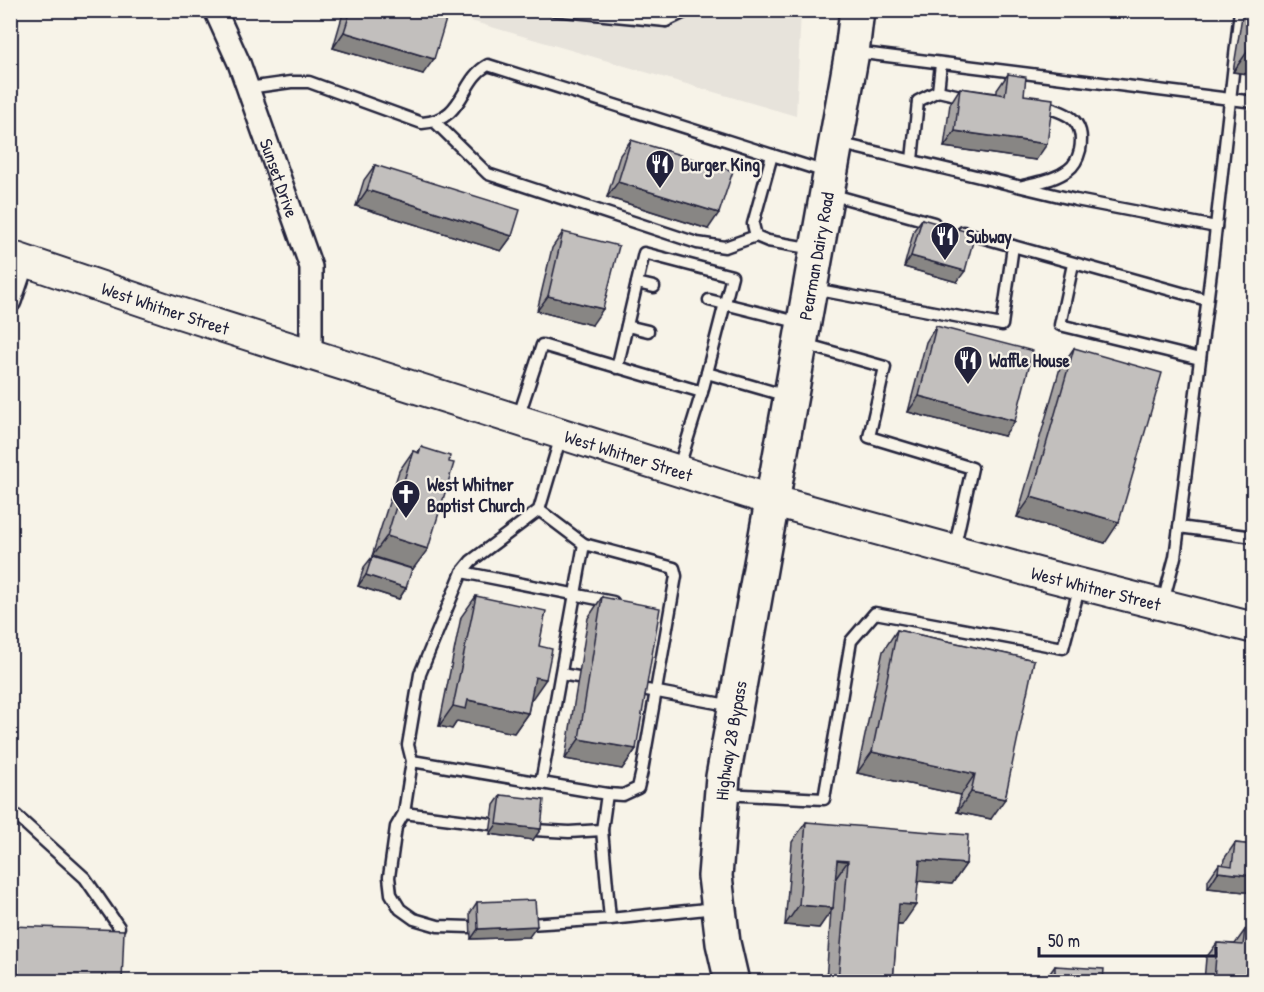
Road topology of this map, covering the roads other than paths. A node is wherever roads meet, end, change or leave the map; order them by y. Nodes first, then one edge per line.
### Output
1 (215, 10) edge
2 (553, 10) edge
3 (623, 10) edge
4 (689, 10) edge
5 (857, 10) edge
6 (1240, 10) edge
7 (586, 12) edge
8 (666, 21) junction
9 (852, 52) junction
10 (941, 64) junction
11 (248, 88) junction
12 (938, 91) junction
13 (1230, 99) junction
14 (985, 100) edge
15 (1254, 102) edge
16 (1031, 105) edge
17 (435, 122) junction
18 (836, 142) junction
19 (772, 155) junction
20 (912, 160) junction
21 (829, 183) junction
22 (1020, 187) junction
23 (1216, 227) junction
24 (756, 237) junction
25 (1013, 246) junction
26 (817, 250) junction
27 (17, 258) edge
28 (1073, 264) junction
29 (637, 283) junction
30 (654, 287) dead end
31 (810, 289) junction
32 (709, 300) dead end
33 (1207, 300) junction
34 (10, 301) edge
35 (725, 304) junction
36 (627, 326) junction
37 (648, 331) dead end
38 (802, 333) junction
39 (702, 342) dead end
40 (714, 345) junction
41 (310, 354) junction
42 (1200, 359) junction
43 (617, 368) junction
44 (707, 373) junction
45 (702, 392) junction
46 (791, 397) junction
47 (517, 421) junction
48 (561, 435) junction
49 (678, 471) junction
50 (774, 501) junction
51 (539, 510) junction
52 (1179, 527) junction
53 (1254, 537) edge
54 (584, 544) junction
55 (954, 551) junction
56 (462, 572) junction
57 (1080, 585) junction
58 (575, 595) junction
59 (627, 605) edge
60 (1162, 605) junction
61 (1254, 628) edge
62 (561, 674) junction
63 (578, 677) dead end
64 (636, 688) edge
65 (655, 692) junction
66 (735, 706) junction
67 (412, 761) junction
68 (541, 783) junction
69 (607, 794) junction
70 (722, 794) junction
71 (10, 810) edge
72 (404, 813) junction
73 (491, 824) dead end
74 (534, 830) edge
75 (602, 830) junction
76 (717, 907) junction
77 (610, 919) junction
78 (529, 924) edge
79 (118, 927) edge
80 (470, 927) dead end
81 (732, 981) edge

1 - 11 street, Sunset Drive
2 - 7 lane
3 - 8 lane
4 - 8 lane
5 - 9 highway, Pearman Dairy Road
6 - 13 lane
7 - 8 lane
9 - 10 lane
9 - 18 highway, Pearman Dairy Road
10 - 12 lane
10 - 13 lane
11 - 17 lane
11 - 41 street, Sunset Drive
12 - 14 lane
12 - 20 lane
13 - 15 lane
13 - 23 lane
16 - 22 lane
17 - 19 lane
17 - 24 lane
18 - 20 lane
18 - 21 highway, Pearman Dairy Road
19 - 21 lane
19 - 24 lane
20 - 22 lane
21 - 25 lane
21 - 26 highway, Pearman Dairy Road
22 - 23 lane
23 - 33 lane
24 - 26 lane
25 - 28 lane
25 - 31 lane
26 - 31 highway, Pearman Dairy Road
27 - 34 street
27 - 41 main road, West Whitner Street
28 - 33 lane
28 - 42 lane
29 - 30 lane
29 - 35 lane
29 - 36 lane
31 - 38 highway, Pearman Dairy Road
32 - 35 lane
33 - 42 lane
35 - 38 lane
35 - 40 lane
36 - 37 lane
36 - 43 lane
38 - 46 highway, Pearman Dairy Road
38 - 55 lane
39 - 40 lane
40 - 44 lane
41 - 47 main road, West Whitner Street
42 - 52 lane
43 - 45 lane
43 - 47 lane
44 - 45 lane
44 - 46 lane
45 - 49 lane
46 - 50 highway, Pearman Dairy Road
47 - 48 main road, West Whitner Street
48 - 49 main road, West Whitner Street
48 - 51 lane
49 - 50 main road, West Whitner Street
50 - 55 main road, West Whitner Street
50 - 66 highway, Highway 28 Bypass
51 - 54 lane
51 - 56 lane
52 - 53 lane
52 - 60 lane
54 - 58 lane
54 - 65 lane
55 - 57 main road, West Whitner Street
56 - 58 lane
56 - 67 lane
57 - 60 main road, West Whitner Street
57 - 70 lane
58 - 59 lane
58 - 62 lane
60 - 61 main road, West Whitner Street
62 - 63 lane
62 - 68 lane
64 - 65 lane
65 - 66 lane
65 - 69 lane
66 - 70 highway, Highway 28 Bypass
67 - 68 lane
67 - 72 lane
68 - 69 lane
69 - 75 lane
70 - 76 highway, Highway 28 Bypass
71 - 79 lane
72 - 73 lane
72 - 80 lane
74 - 75 lane
75 - 77 lane
76 - 77 lane
76 - 81 highway, Highway 28 Bypass
77 - 78 lane

